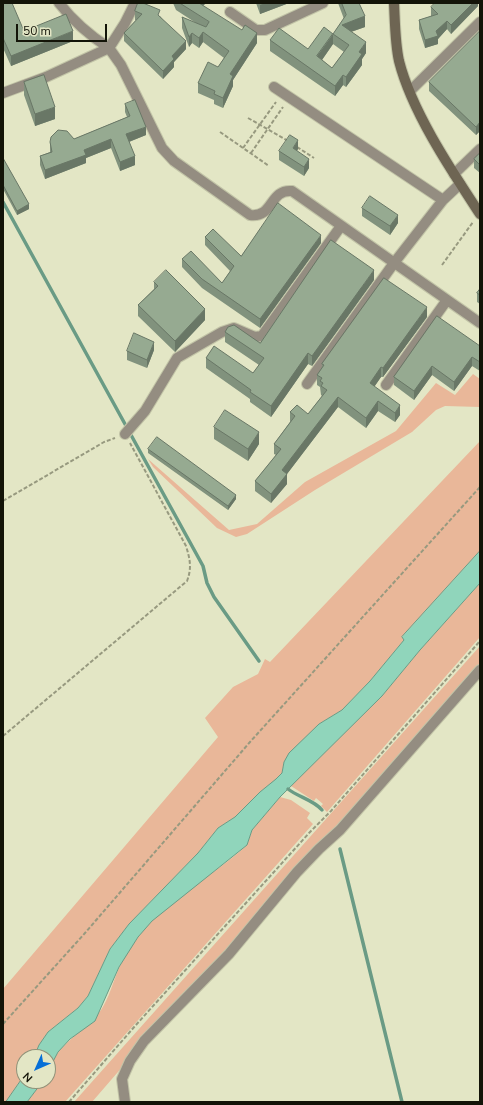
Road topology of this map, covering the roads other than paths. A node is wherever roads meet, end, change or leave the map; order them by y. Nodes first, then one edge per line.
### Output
1 (59, 3) edge
2 (135, 3) edge
3 (323, 3) edge
4 (394, 3) edge
5 (230, 12) dead end
6 (480, 22) edge
7 (109, 48) junction
8 (274, 87) dead end
9 (410, 91) junction
10 (3, 93) edge
11 (480, 149) edge
12 (454, 174) junction
13 (460, 184) junction
14 (443, 200) junction
15 (480, 213) edge
16 (340, 226) junction
17 (394, 263) junction
18 (447, 300) junction
19 (480, 323) edge
20 (307, 384) dead end
21 (386, 385) dead end
22 (125, 434) road end
23 (480, 670) edge
24 (125, 1102) edge

1 - 7 street
2 - 7 street
3 - 5 street
4 - 9 main road
6 - 9 street
7 - 10 street
7 - 16 street
8 - 14 street
9 - 12 main road
11 - 12 street
12 - 13 main road
13 - 14 street
13 - 15 main road
14 - 17 street
16 - 17 street
16 - 22 street
17 - 18 street
17 - 20 street
18 - 19 street
18 - 21 street
23 - 24 street

